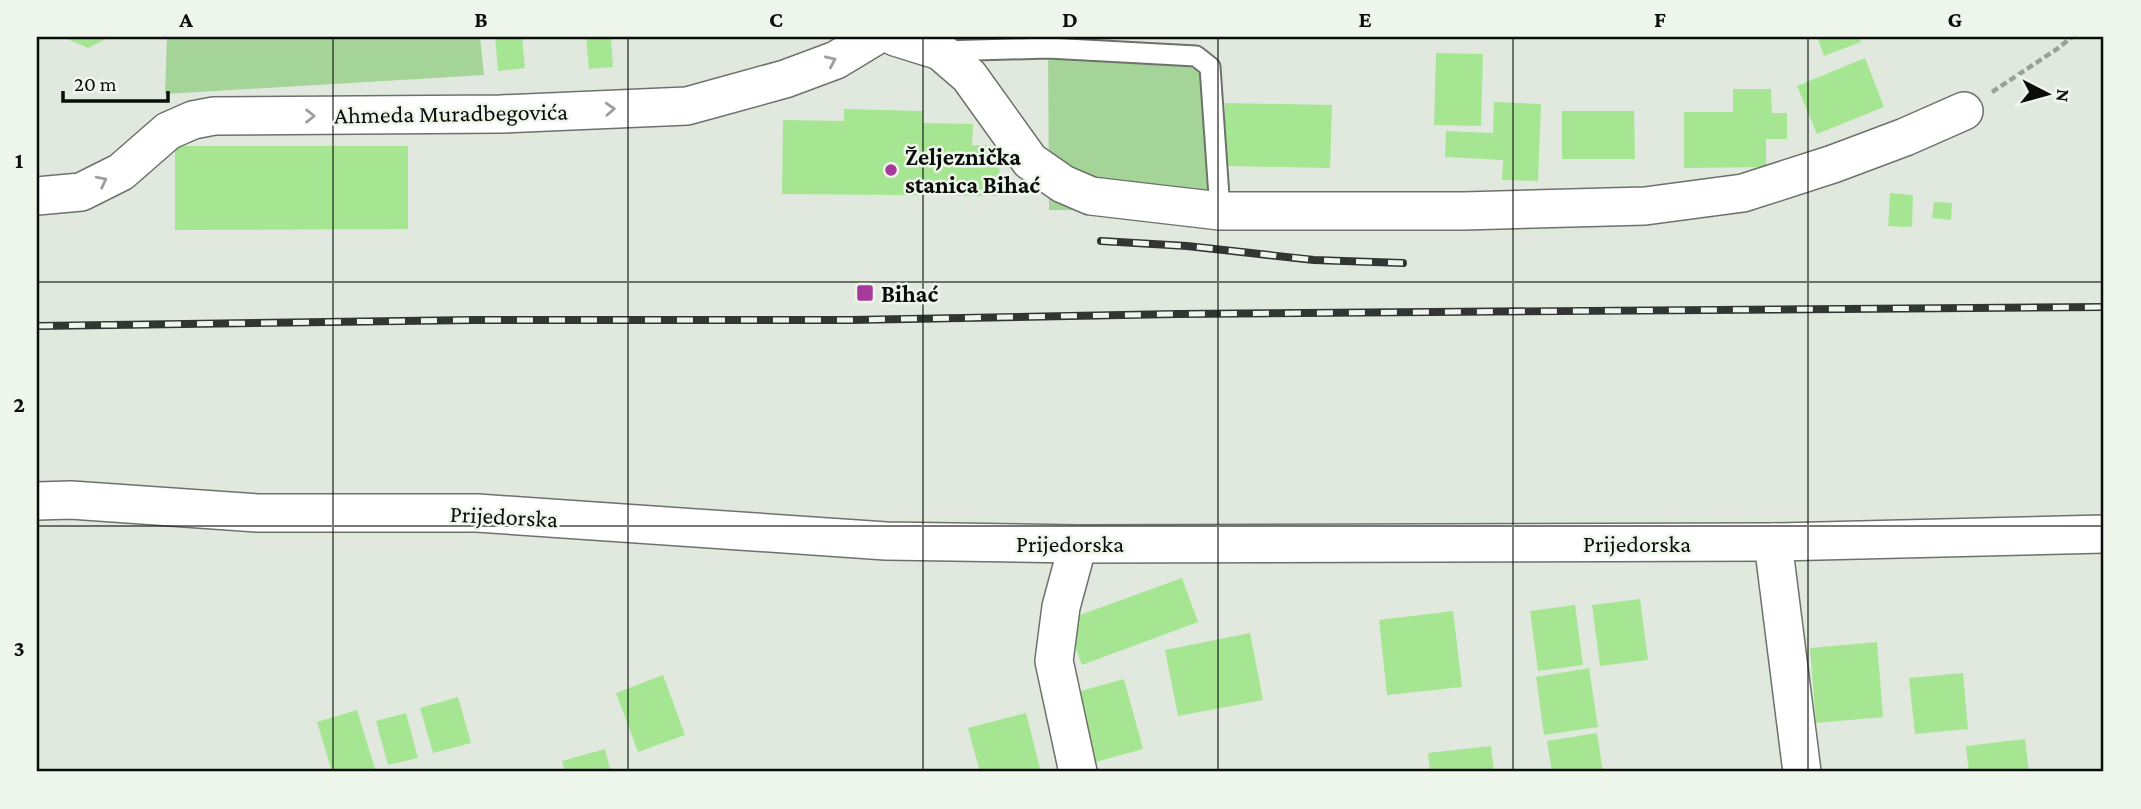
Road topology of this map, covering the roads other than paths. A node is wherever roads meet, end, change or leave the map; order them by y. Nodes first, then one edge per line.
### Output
1 (874, 37) edge
2 (895, 37) edge
3 (940, 51) junction
4 (1964, 111) road end
5 (37, 196) edge
6 (1220, 211) junction
7 (37, 501) edge
8 (2104, 534) edge
9 (1773, 542) junction
10 (1079, 544) junction
11 (1078, 772) edge
12 (1802, 772) edge

5 -> 1 street, Ahmeda Muradbegovića
2 - 3 street
3 - 6 street
3 - 6 lane
4 - 6 street
7 - 10 street, Prijedorska
8 - 9 street, Prijedorska
9 - 10 street, Prijedorska
9 - 12 street
10 - 11 street

